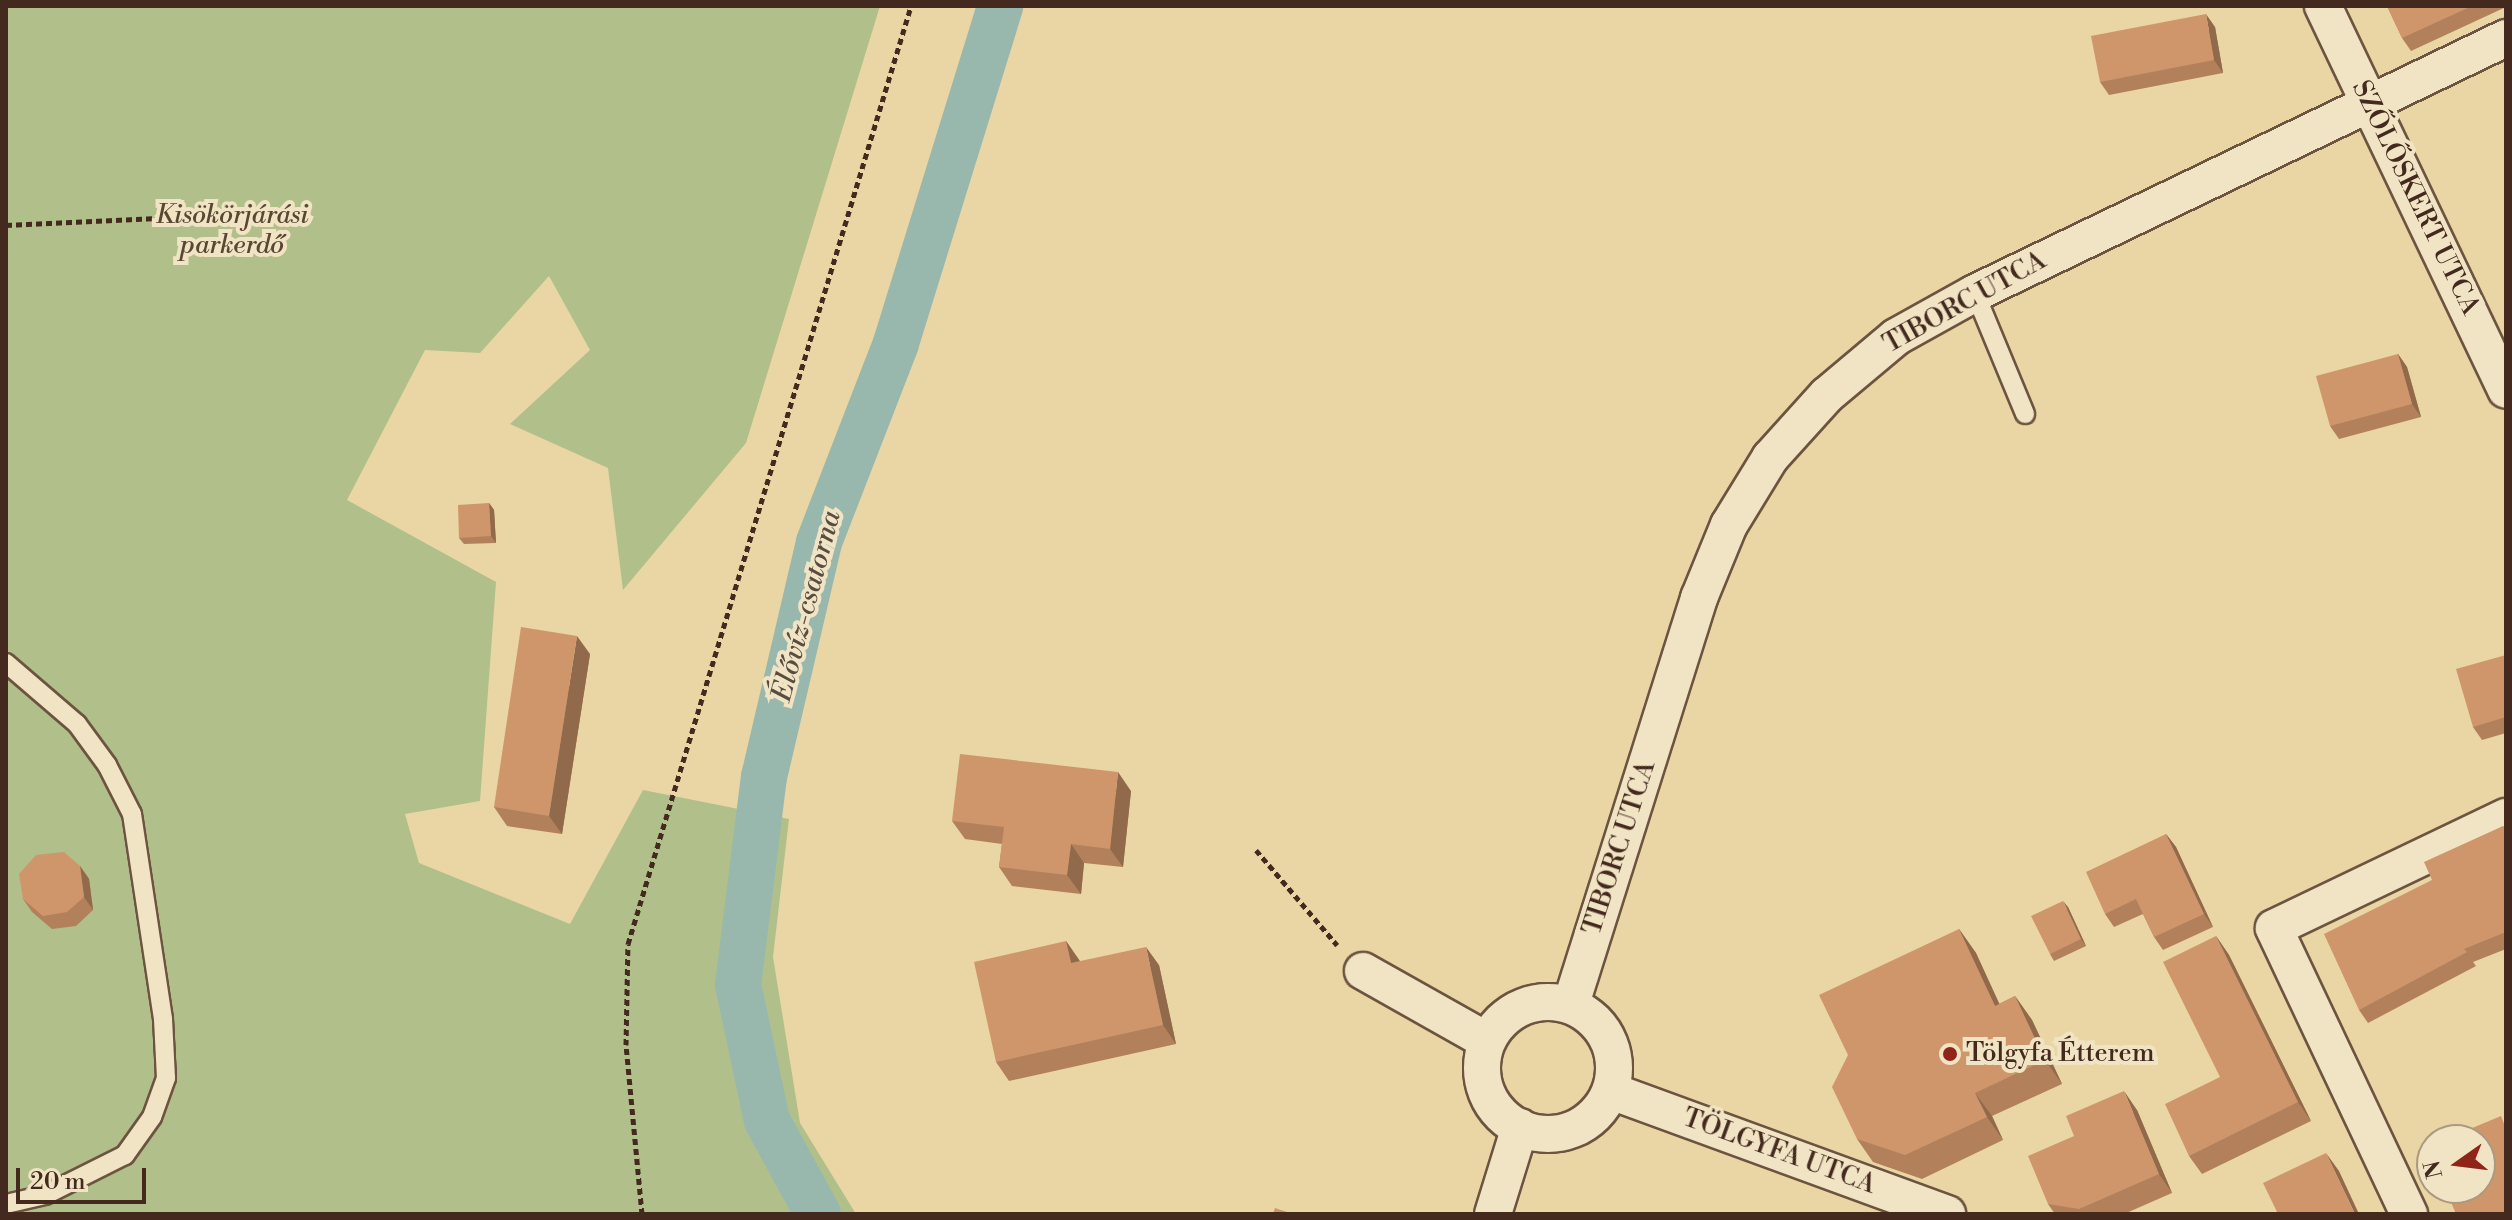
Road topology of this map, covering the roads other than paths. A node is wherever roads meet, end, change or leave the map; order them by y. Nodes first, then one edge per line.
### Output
1 (2323, 6) edge
2 (2506, 38) edge
3 (2368, 101) junction
4 (1975, 293) junction
5 (2506, 390) edge
6 (2025, 414) dead end
7 (6, 663) edge
8 (2506, 817) edge
9 (1363, 971) road end
10 (1571, 1004) junction
11 (1487, 1041) junction
12 (1611, 1091) junction
13 (1520, 1127) junction
14 (6, 1204) edge
15 (1493, 1214) edge
16 (1947, 1214) edge
17 (2409, 1214) edge

1 - 3 street, SZŐLŐSKERT UTCA
2 - 3 street, TIBORC UTCA
3 - 4 street, TIBORC UTCA
3 - 5 street, SZŐLŐSKERT UTCA
4 - 6 lane
4 - 10 street, TIBORC UTCA
7 - 14 lane
8 - 17 street
9 - 11 street
10 - 11 street
10 - 12 street
11 - 13 street
12 - 13 street
12 - 16 street, TÖLGYFA UTCA
13 - 15 street

